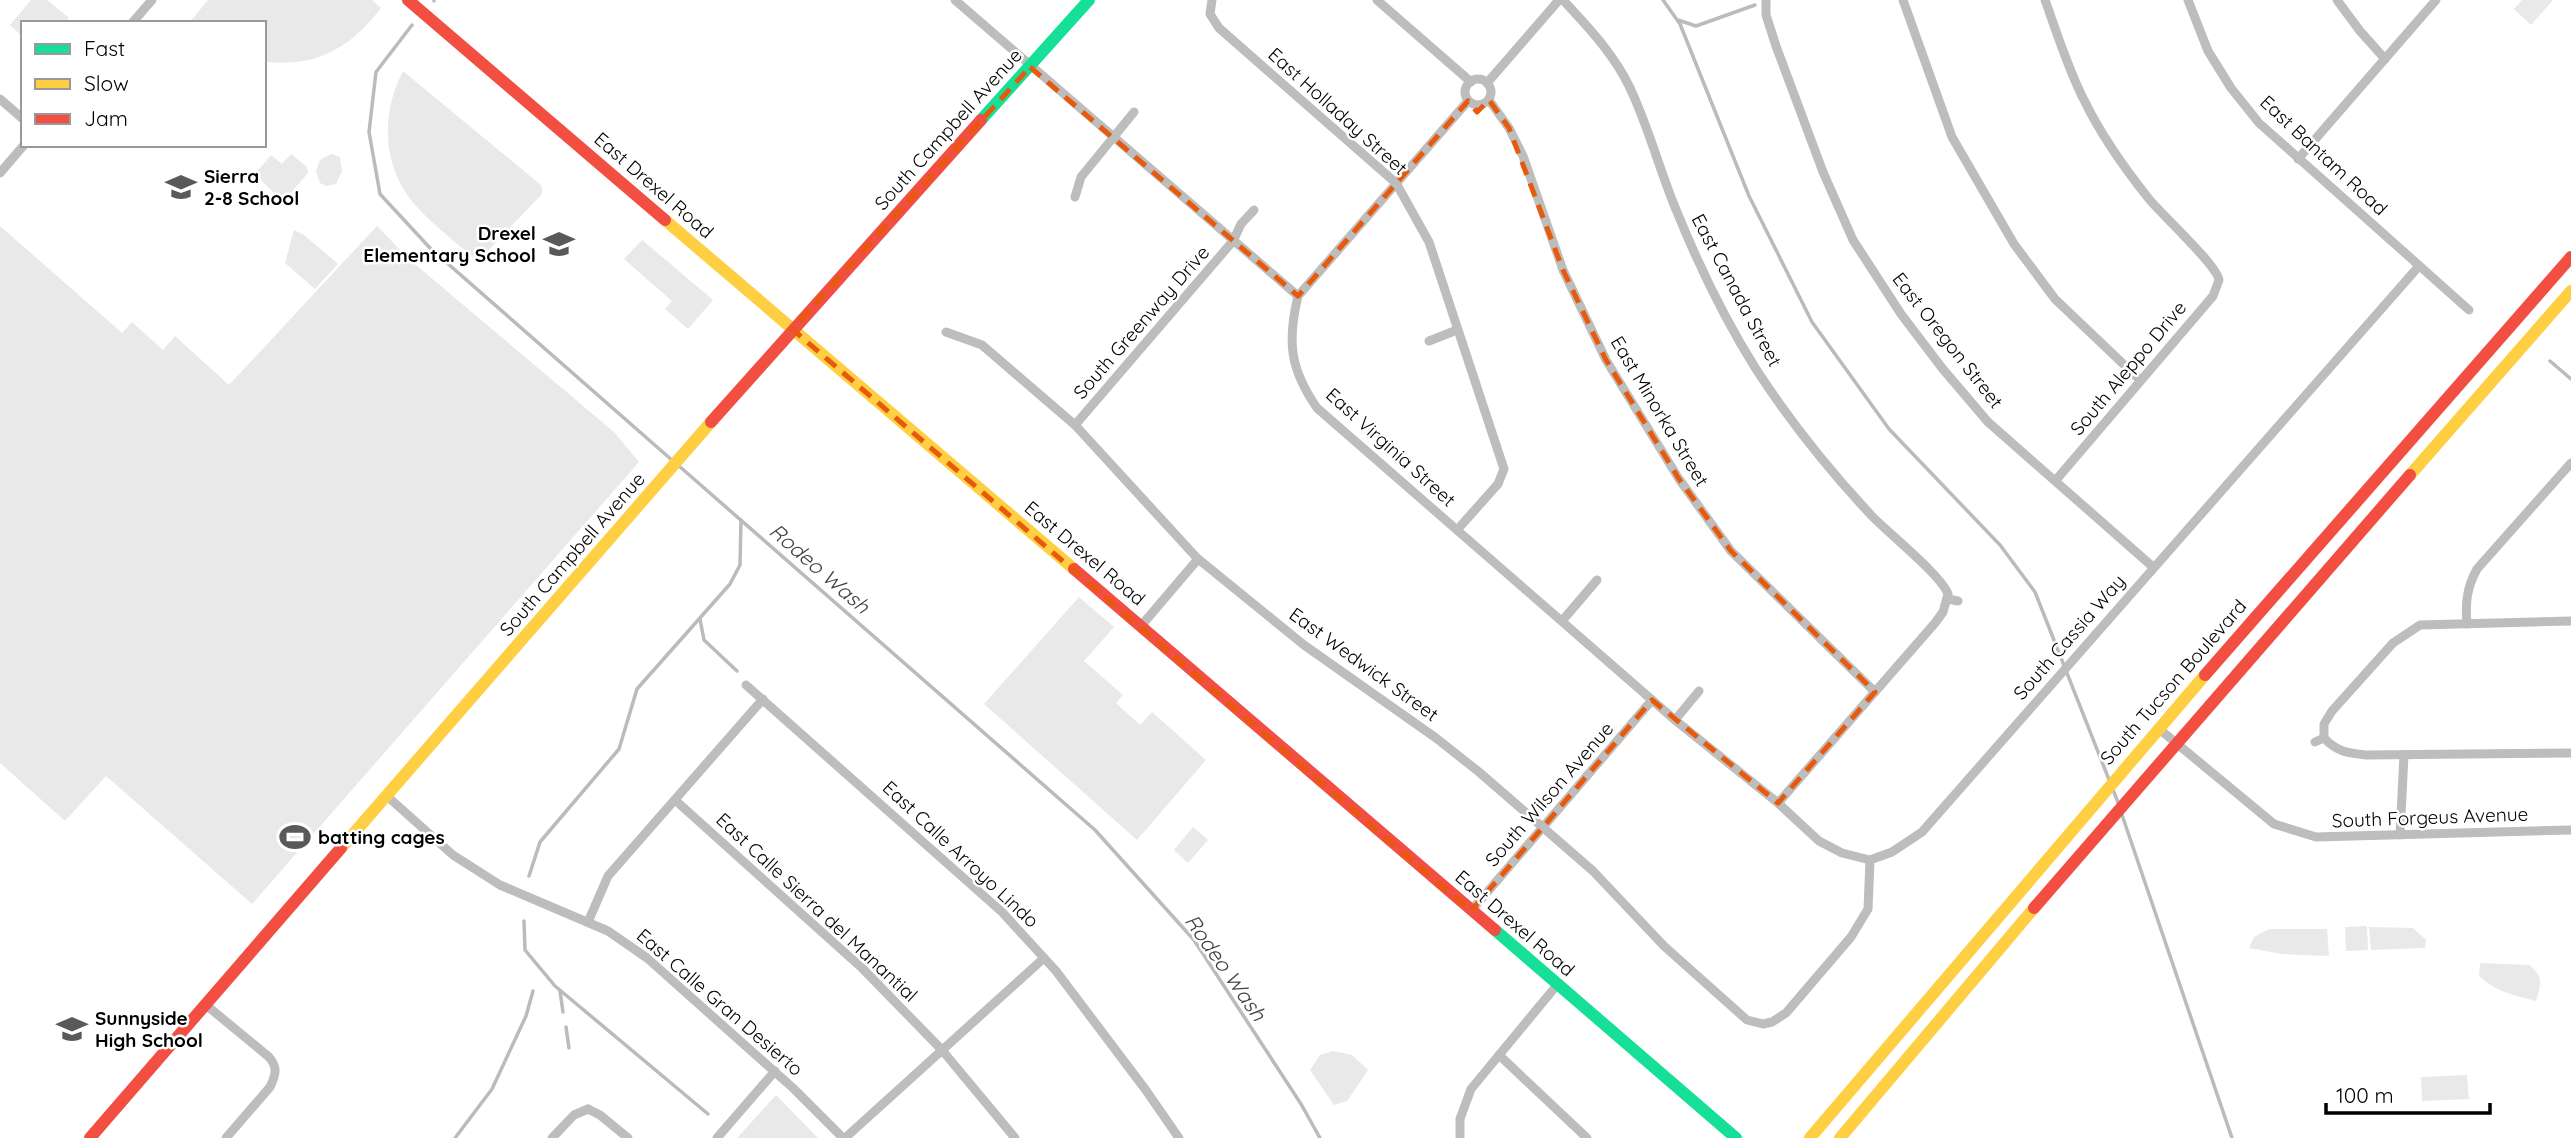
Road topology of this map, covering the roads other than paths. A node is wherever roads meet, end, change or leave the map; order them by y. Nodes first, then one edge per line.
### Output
1 (152, 0) edge
2 (408, 0) edge
3 (955, 0) edge
4 (1089, 0) edge
5 (1377, 0) edge
6 (1561, 0) edge
7 (1766, 0) edge
8 (1903, 0) edge
9 (2045, 0) edge
10 (2188, 0) edge
11 (2337, 0) edge
12 (2436, 0) edge
13 (1211, 4) edge
14 (134, 21) edge
15 (2385, 59) junction
16 (1030, 66) junction
17 (1471, 82) junction
18 (1487, 83) junction
19 (0, 99) edge
20 (1489, 100) junction
21 (1468, 101) junction
22 (1134, 112) dead end
23 (21, 117) edge
24 (1113, 137) junction
25 (22, 147) edge
26 (2298, 159) junction
27 (0, 173) edge
28 (1396, 183) junction
29 (1075, 197) dead end
30 (1254, 210) dead end
31 (1233, 241) junction
32 (2571, 257) edge
33 (2419, 266) junction
34 (2571, 291) edge
35 (1298, 296) junction
36 (2469, 310) dead end
37 (792, 329) junction
38 (1457, 330) junction
39 (946, 332) dead end
40 (1429, 341) dead end
41 (2139, 379) junction
42 (1075, 425) junction
43 (2571, 463) edge
44 (2056, 480) junction
45 (1457, 530) junction
46 (1198, 559) junction
47 (2153, 567) junction
48 (1597, 580) dead end
49 (1948, 600) junction
50 (1958, 601) dead end
51 (1562, 621) junction
52 (2571, 621) edge
53 (2467, 624) junction
54 (1141, 626) junction
55 (746, 685) dead end
56 (1699, 691) dead end
57 (1875, 692) junction
58 (763, 699) junction
59 (1652, 700) junction
60 (1675, 720) junction
61 (2158, 728) junction
62 (2325, 737) junction
63 (2315, 742) dead end
64 (2176, 743) junction
65 (2571, 753) edge
66 (2404, 755) junction
67 (388, 796) junction
68 (675, 800) junction
69 (1778, 803) junction
70 (1542, 828) junction
71 (2571, 830) edge
72 (2400, 835) junction
73 (1870, 860) junction
74 (1471, 911) junction
75 (588, 922) junction
76 (1044, 958) junction
77 (1557, 985) junction
78 (206, 1005) junction
79 (943, 1050) junction
80 (1499, 1055) junction
81 (775, 1071) junction
82 (90, 1138) edge
83 (226, 1138) edge
84 (552, 1138) edge
85 (628, 1138) edge
86 (717, 1138) edge
87 (844, 1138) edge
88 (1015, 1138) edge
89 (1179, 1138) edge
90 (1460, 1138) edge
91 (1587, 1138) edge
92 (1736, 1138) edge
93 (1810, 1138) edge
94 (1840, 1138) edge

1 - 14 street
2 - 37 main road, East Drexel Road
3 - 16 street
4 - 16 main road, South Campbell Avenue
5 - 17 street
6 - 18 street
6 - 49 street, East Canada Street
7 - 44 street, East Oregon Street
8 - 41 street
9 - 41 street, South Aleppo Drive
10 - 26 street, East Bantam Road
11 - 15 street
12 - 15 street
13 - 28 street, East Holladay Street
15 - 26 street
16 - 24 street
16 - 37 main road, South Campbell Avenue
17 - 18 street
17 - 21 street
18 - 20 street
19 - 23 street
20 - 21 street
20 - 57 street, East Minorka Street
21 - 28 street
22 - 24 street
24 - 29 street
24 - 31 street
25 - 27 street
26 - 33 street, East Bantam Road
28 - 35 street
28 - 38 street, East Holladay Street
30 - 31 street
31 - 35 street
31 - 42 street, South Greenway Drive
32 - 61 main road, South Tucson Boulevard
33 - 36 street, East Bantam Road
33 - 47 street, South Cassia Way
34 - 64 main road
35 - 45 street, East Virginia Street
37 - 54 main road, East Drexel Road
37 - 67 main road, South Campbell Avenue
38 - 40 street
38 - 45 street, East Holladay Street
39 - 42 street, East Wedwick Street
41 - 44 street, South Aleppo Drive
42 - 46 street, East Wedwick Street
43 - 53 street
44 - 47 street, East Oregon Street
45 - 51 street, East Virginia Street
46 - 54 street
46 - 70 street, East Wedwick Street
47 - 73 street, South Cassia Way
48 - 51 street
49 - 50 street
49 - 57 street
51 - 59 street, East Virginia Street
52 - 53 street
53 - 62 street
54 - 74 main road, East Drexel Road
55 - 58 street, East Calle Arroyo Lindo
56 - 60 street
57 - 69 street
58 - 68 street
58 - 76 street, East Calle Arroyo Lindo
59 - 60 street, East Virginia Street
59 - 70 street, South Wilson Avenue
60 - 69 street, East Virginia Street
61 - 64 street, South Forgeus Avenue
61 - 93 main road, South Tucson Boulevard
62 - 63 street
62 - 66 street
64 - 72 street, South Forgeus Avenue
64 - 94 main road
65 - 66 street
66 - 72 street
67 - 75 street, East Calle Gran Desierto
67 - 78 main road, South Campbell Avenue
68 - 75 street
68 - 79 street, East Calle Sierra del Manantial
69 - 73 street, East Virginia Street
70 - 73 street, East Wedwick Street
70 - 74 street, South Wilson Avenue
71 - 72 street, South Forgeus Avenue
74 - 77 main road, East Drexel Road
75 - 81 street, East Calle Gran Desierto
76 - 79 street
76 - 89 street, East Calle Arroyo Lindo
77 - 80 street
77 - 92 main road, East Drexel Road
78 - 82 main road, South Campbell Avenue
78 - 83 street
79 - 87 street
79 - 88 street, East Calle Sierra del Manantial
80 - 90 street
80 - 91 street
81 - 86 street
81 - 87 street, East Calle Gran Desierto
84 - 85 street

